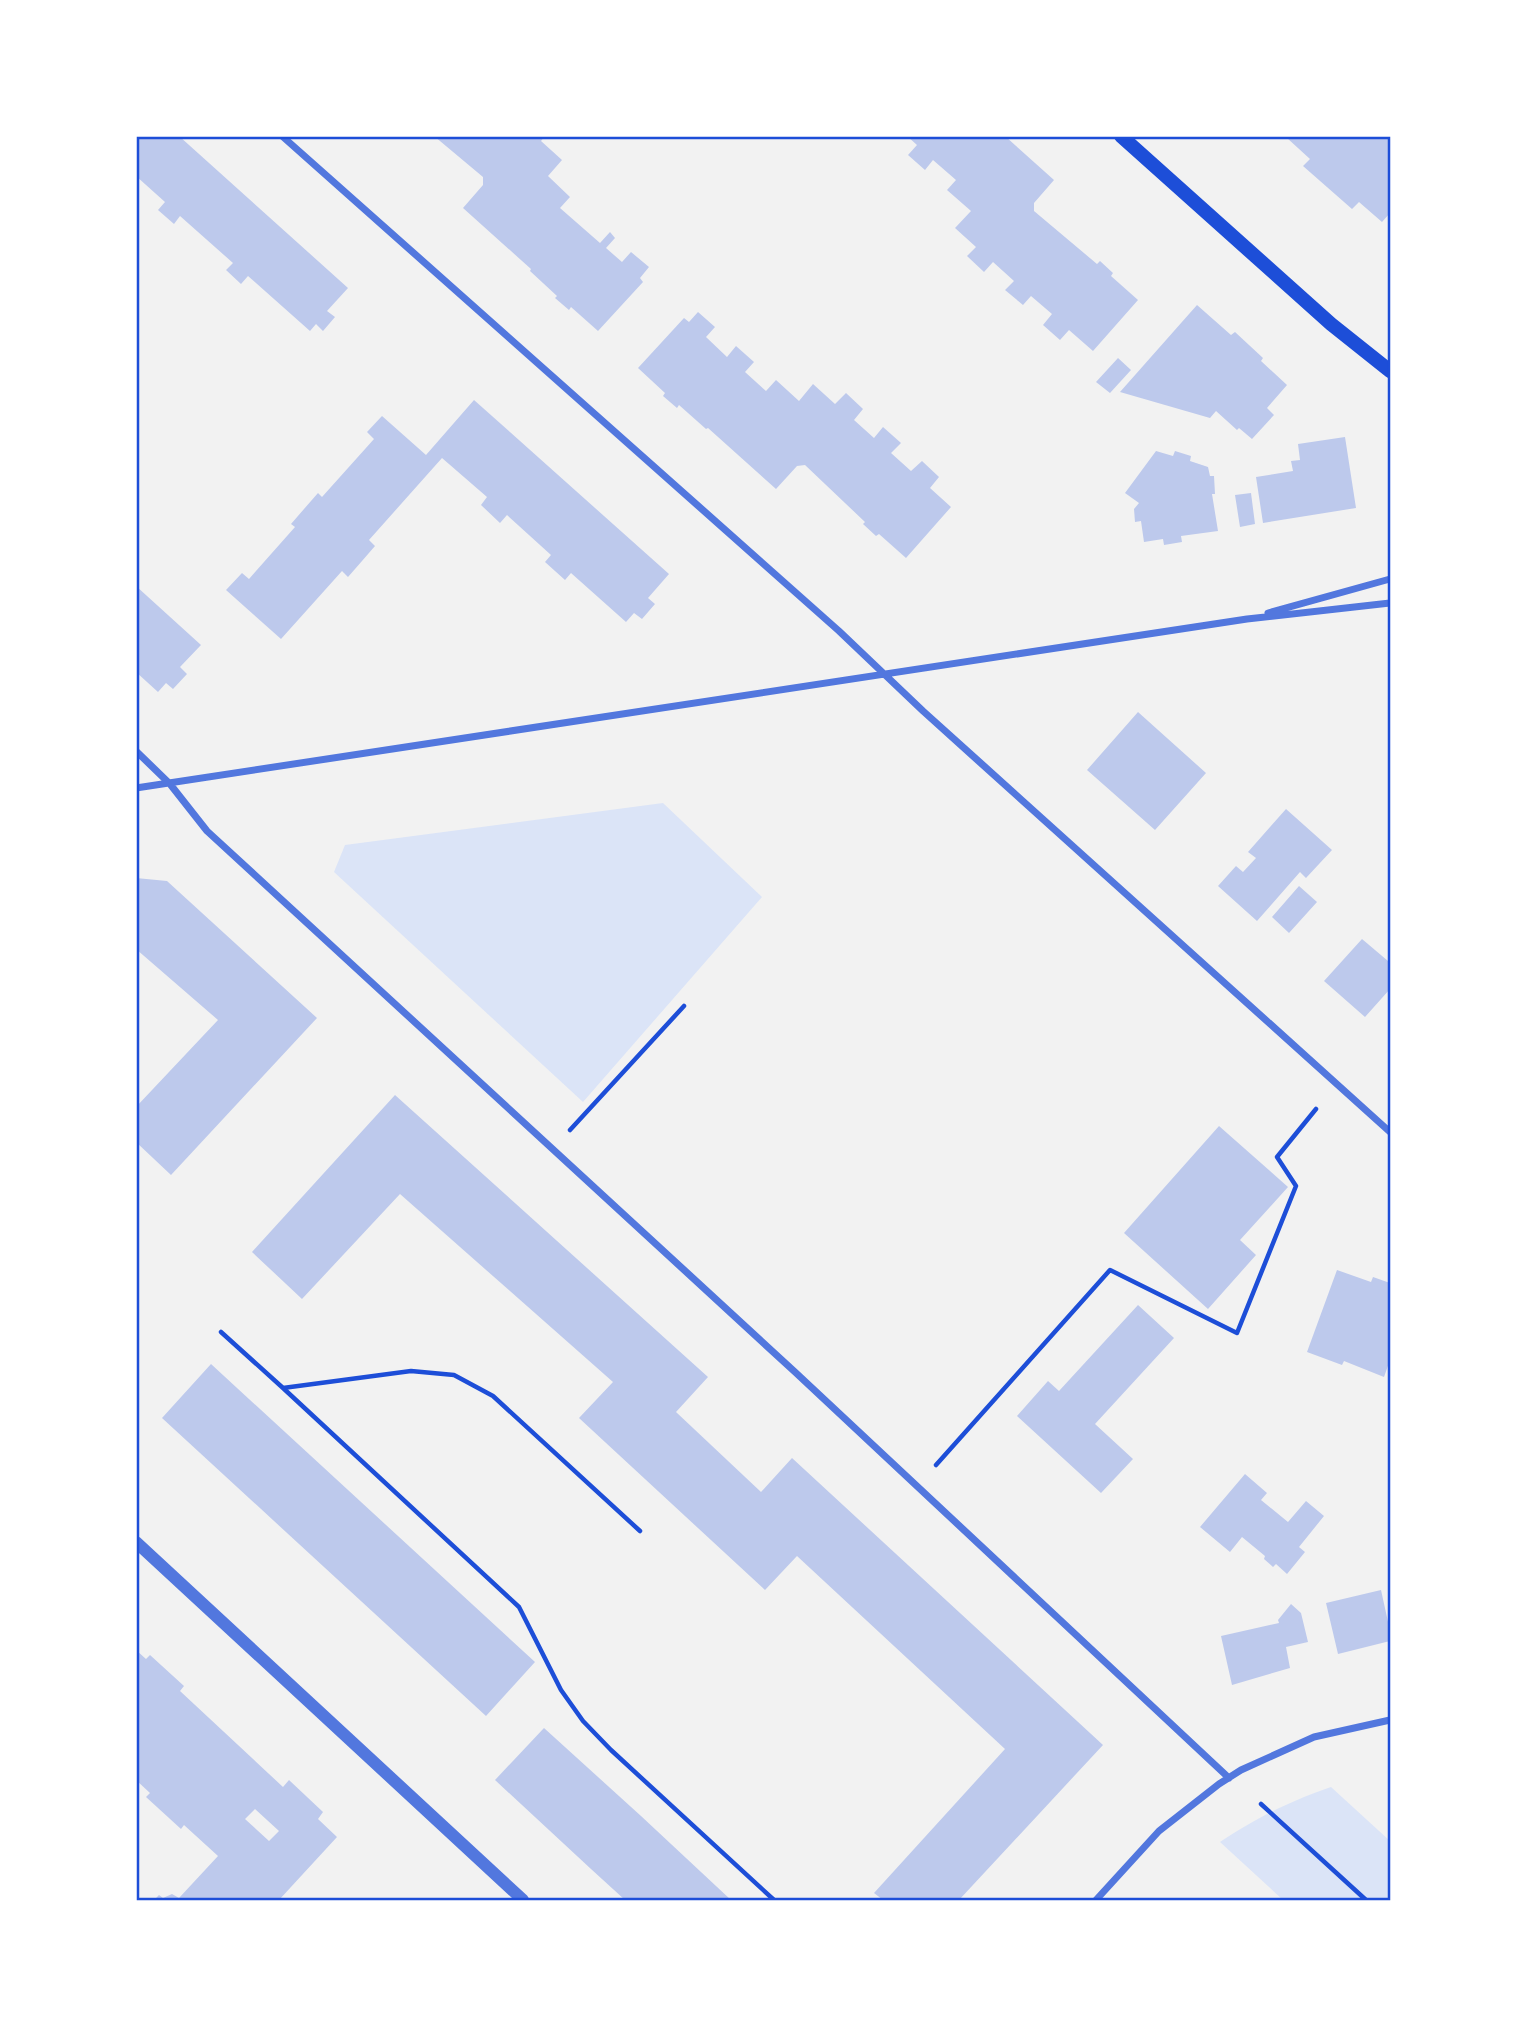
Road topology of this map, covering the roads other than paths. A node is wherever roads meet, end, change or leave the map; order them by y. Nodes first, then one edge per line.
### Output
1 (282, 136) edge
2 (1121, 136) edge
3 (1391, 371) edge
4 (1391, 579) edge
5 (1391, 603) edge
6 (1247, 618) junction
7 (886, 674) junction
8 (136, 751) edge
9 (170, 784) junction
10 (136, 788) edge
11 (1391, 1132) edge
12 (136, 1542) edge
13 (1391, 1720) edge
14 (1228, 1778) junction
15 (523, 1900) edge
16 (1096, 1900) edge

1 - 7 street
2 - 3 main road
4 - 6 street
5 - 6 street
6 - 7 street
7 - 9 street
7 - 11 street
8 - 9 street
9 - 10 street
9 - 14 street
12 - 15 street
13 - 14 street
14 - 16 street

